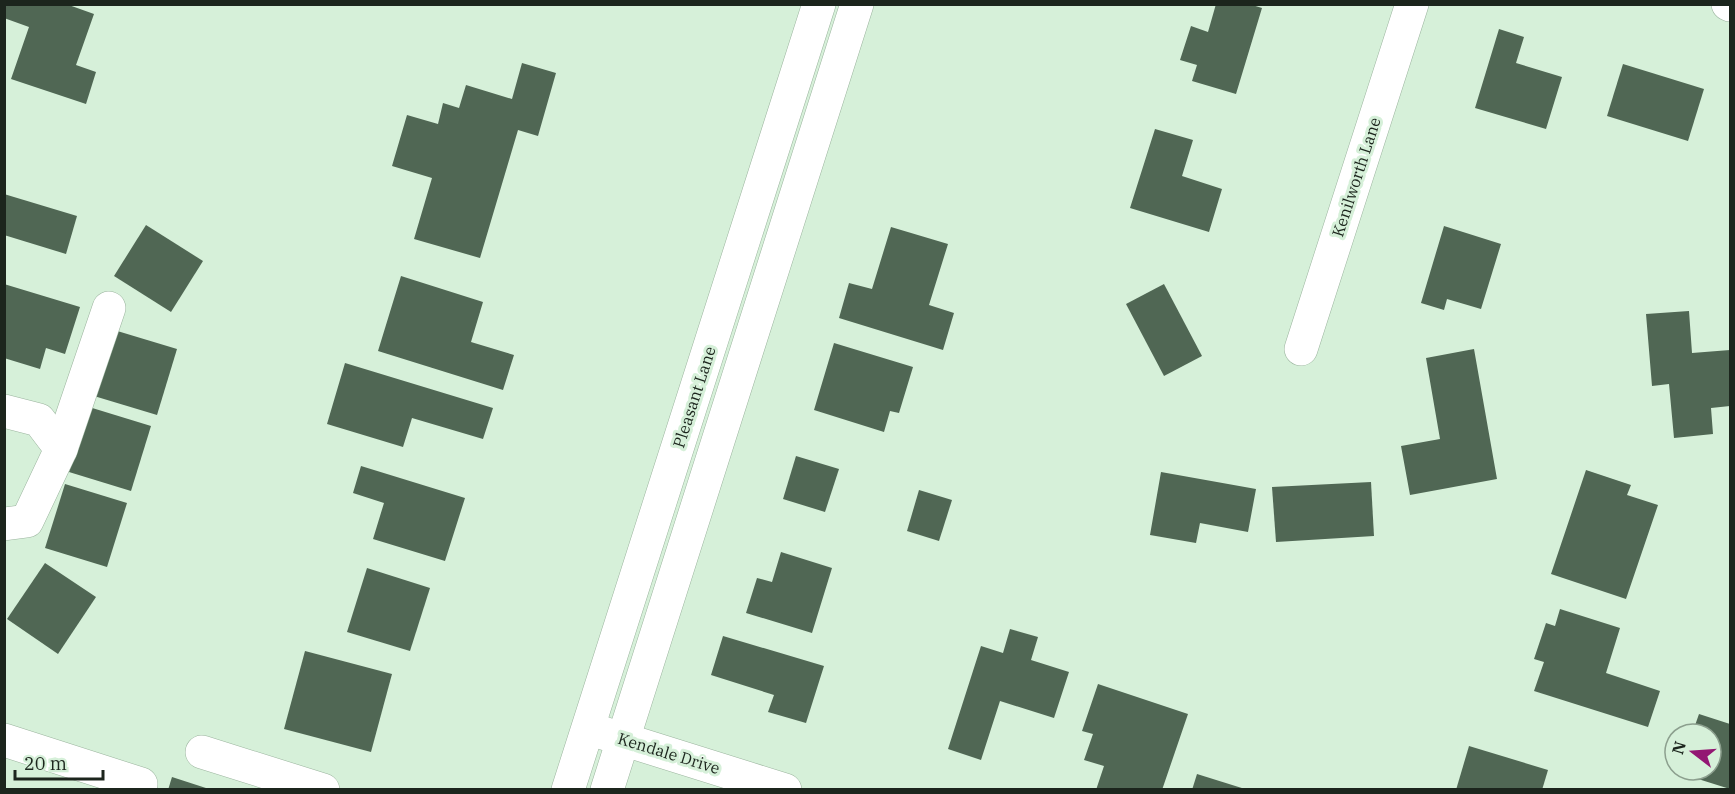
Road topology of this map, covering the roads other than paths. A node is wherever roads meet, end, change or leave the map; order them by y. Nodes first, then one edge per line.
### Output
1 (857, 4) edge
2 (1413, 4) edge
3 (816, 16) edge
4 (846, 38) junction
5 (110, 309) dead end
6 (1300, 350) dead end
7 (4, 411) edge
8 (61, 449) junction
9 (4, 525) edge
10 (588, 729) junction
11 (623, 739) junction
12 (4, 740) edge
13 (202, 752) dead end
14 (139, 789) edge
15 (323, 789) edge
16 (568, 789) edge
17 (607, 789) edge
18 (785, 789) edge

1 - 4 street
2 - 6 street, Kenilworth Lane
3 - 4 street
3 - 10 street, Pleasant Lane
4 - 11 street
5 - 8 street
7 - 8 street
8 - 9 street
10 - 11 street, Kendale Drive
10 - 16 street, Pleasant Lane
11 - 17 street
11 - 18 street, Kendale Drive
12 - 14 street
13 - 15 street

